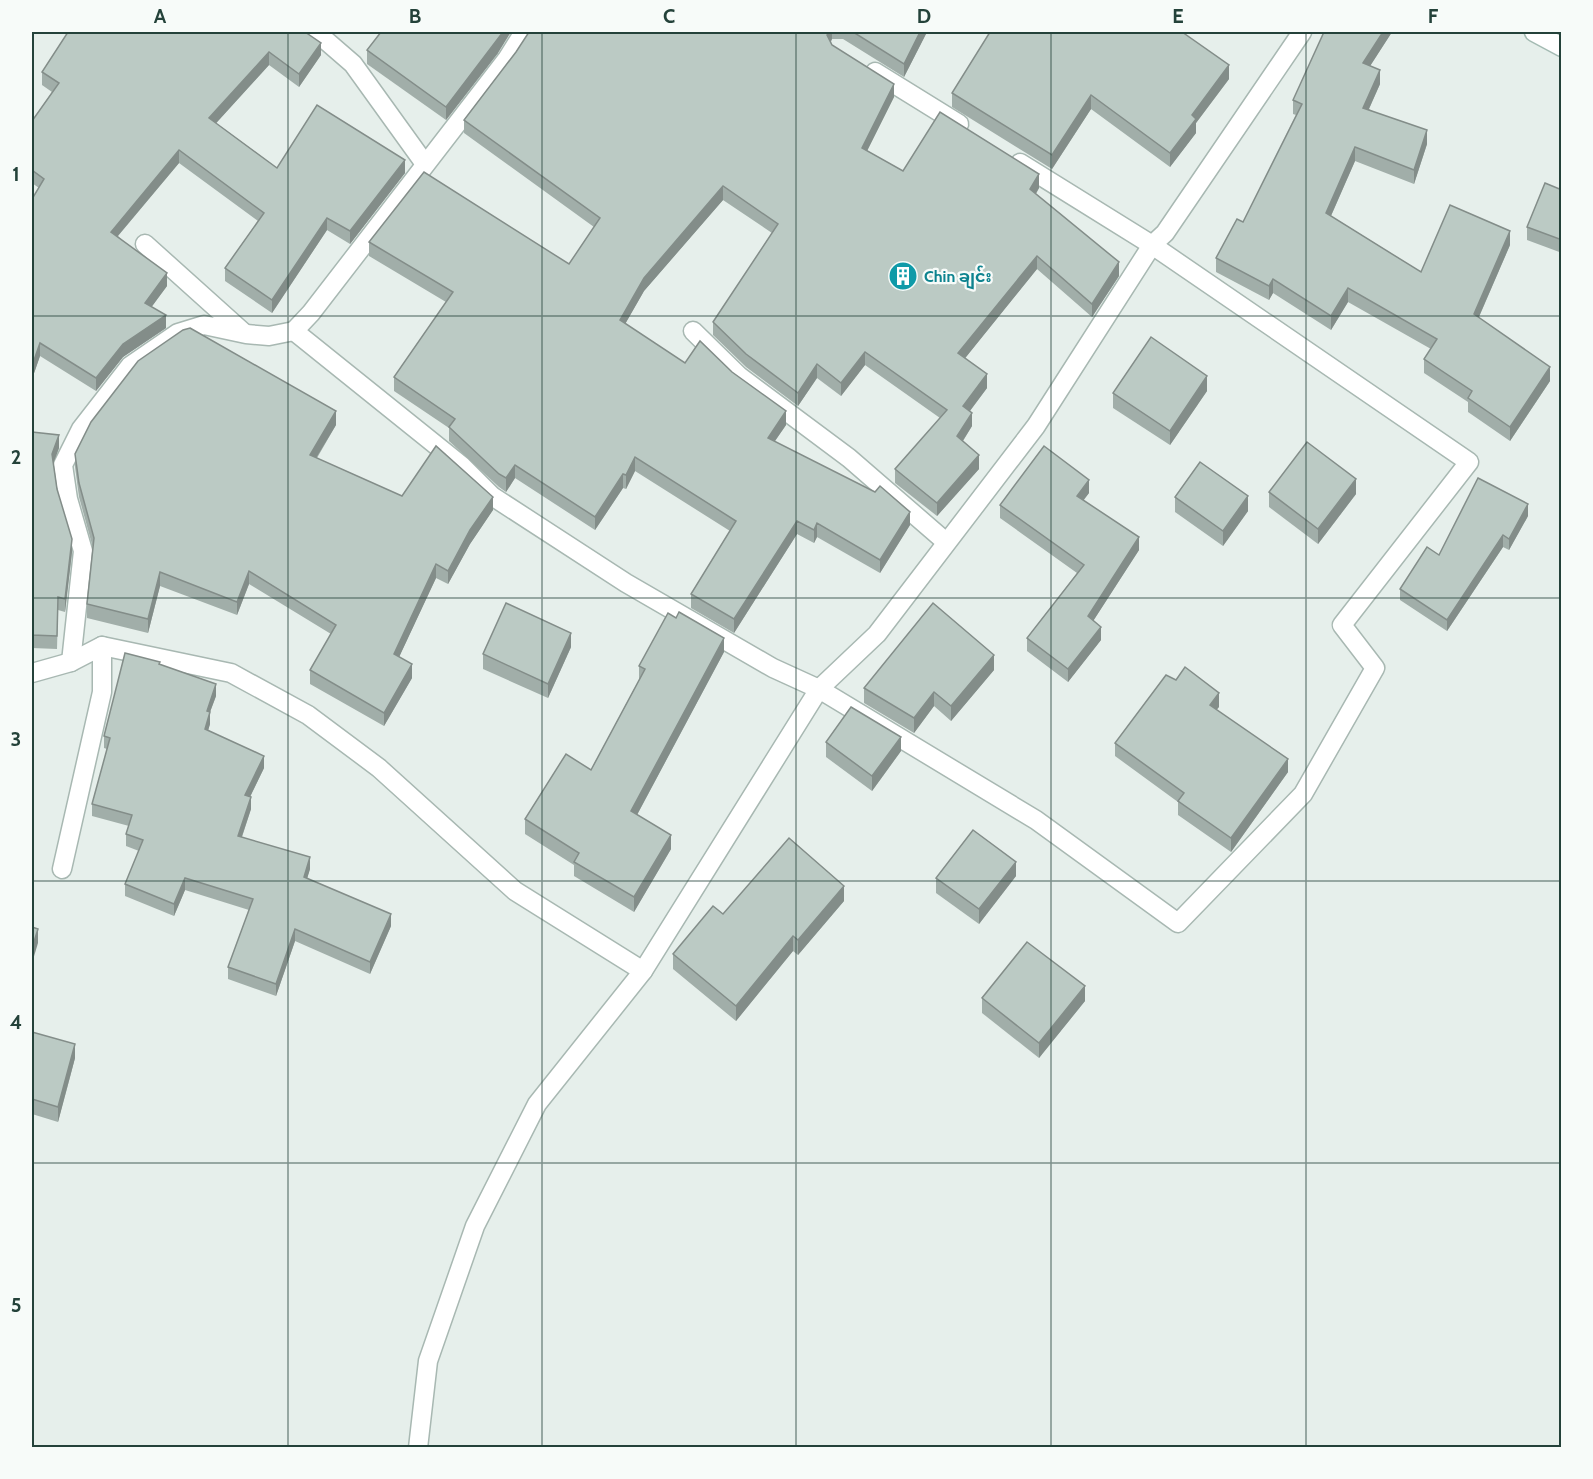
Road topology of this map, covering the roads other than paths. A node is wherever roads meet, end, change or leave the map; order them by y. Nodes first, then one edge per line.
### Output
1 (316, 32) edge
2 (524, 32) edge
3 (1302, 32) edge
4 (1534, 32) edge
5 (1562, 47) edge
6 (858, 62) edge
7 (970, 131) edge
8 (1000, 150) edge
9 (425, 164) junction
10 (145, 244) dead end
11 (1152, 245) junction
12 (294, 331) junction
13 (693, 331) dead end
14 (246, 334) junction
15 (946, 542) junction
16 (102, 646) junction
17 (71, 662) junction
18 (32, 673) edge
19 (819, 689) junction
20 (62, 869) dead end
21 (643, 971) junction
22 (418, 1448) edge

1 - 9 street
2 - 9 street
3 - 11 street
4 - 5 street
6 - 7 street
8 - 11 street
9 - 12 street
10 - 14 street
11 - 15 street
11 - 19 street
12 - 14 street
12 - 19 street
13 - 15 street
14 - 17 street
15 - 19 street
16 - 17 street
16 - 20 street
16 - 21 street
17 - 18 street
19 - 21 street
21 - 22 street

